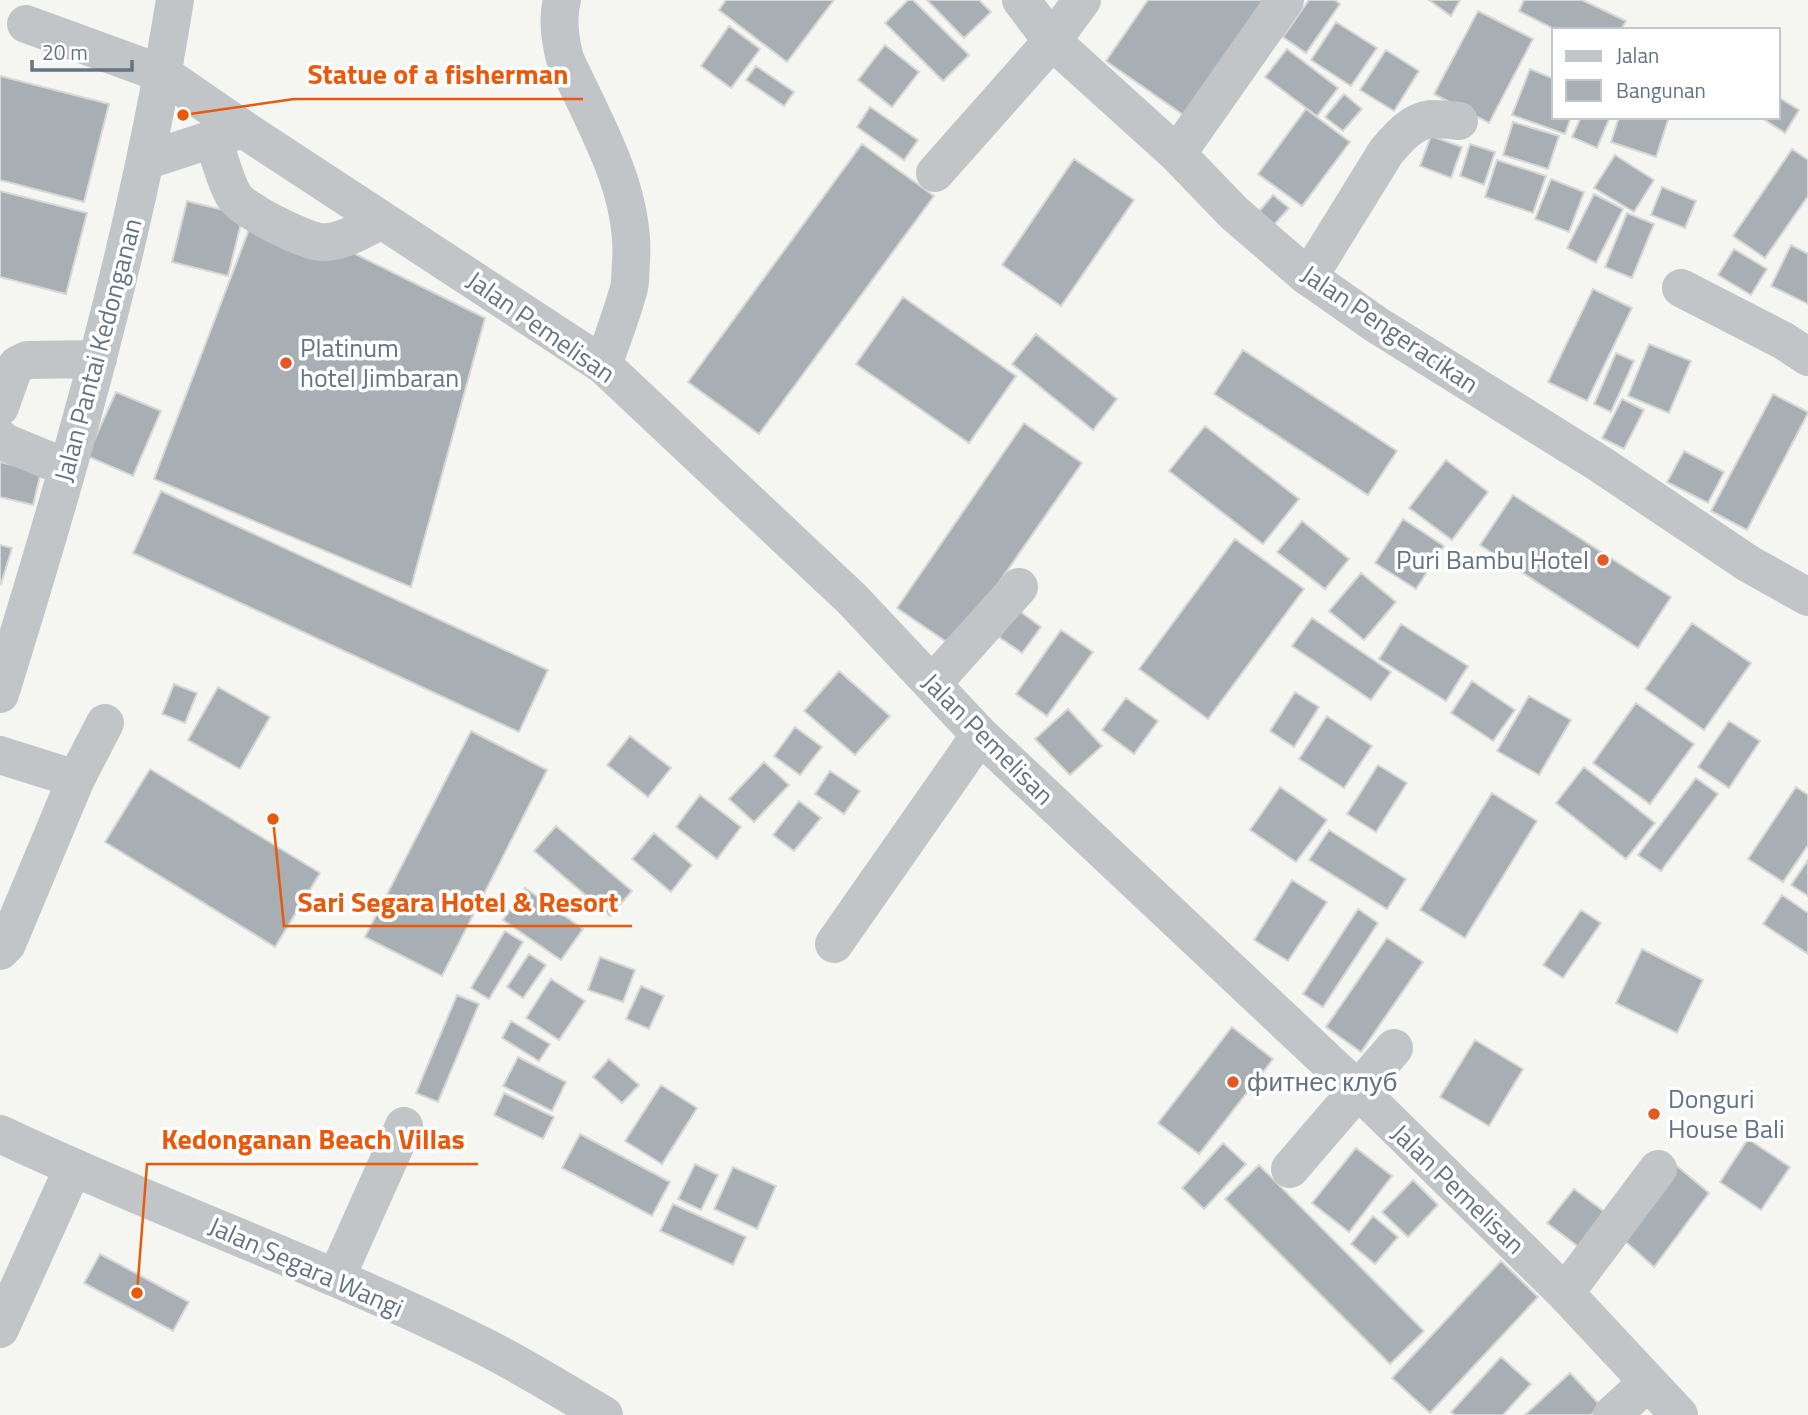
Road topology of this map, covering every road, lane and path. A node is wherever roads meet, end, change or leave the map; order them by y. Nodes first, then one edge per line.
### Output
1 (175, 0) edge
2 (562, 0) edge
3 (1021, 0) edge
4 (1082, 0) edge
5 (1285, 0) edge
6 (26, 24) dead end
7 (1052, 41) junction
8 (163, 74) junction
9 (1459, 121) dead end
10 (228, 134) junction
11 (1177, 154) junction
12 (145, 161) junction
13 (935, 173) dead end
14 (381, 220) junction
15 (1307, 276) junction
16 (1681, 288) dead end
17 (1808, 357) edge
18 (98, 359) junction
19 (604, 365) junction
20 (0, 407) edge
21 (0, 438) edge
22 (67, 468) junction
23 (1018, 587) dead end
24 (1807, 593) edge
25 (932, 684) junction
26 (0, 694) edge
27 (105, 723) dead end
28 (980, 735) junction
29 (0, 755) edge
30 (76, 779) junction
31 (834, 944) dead end
32 (0, 951) edge
33 (1394, 1048) dead end
34 (1358, 1090) junction
35 (404, 1126) dead end
36 (0, 1133) edge
37 (73, 1168) junction
38 (1658, 1168) dead end
39 (1290, 1169) dead end
40 (336, 1278) junction
41 (1565, 1293) junction
42 (0, 1329) edge
43 (1648, 1382) junction
44 (604, 1415) edge
45 (1612, 1415) edge
46 (1679, 1415) edge

1 - 8 street, Jalan Pantai Kedonganan
2 - 19 street
3 - 7 street, Jalan Pengeracikan
4 - 7 street
5 - 11 street
6 - 8 street, Jalan Pemelisan
7 - 11 street, Jalan Pengeracikan
7 - 13 street
8 - 10 street, Jalan Pemelisan
8 - 12 street, Jalan Pantai Kedonganan
9 - 15 street
10 - 12 street
10 - 14 street, Jalan Pemelisan
10 - 14 street
11 - 15 street, Jalan Pengeracikan
12 - 18 street, Jalan Pantai Kedonganan
14 - 19 street, Jalan Pemelisan
15 - 24 street, Jalan Pengeracikan
16 - 17 street
18 - 20 street
18 - 22 street, Jalan Pantai Kedonganan
19 - 25 street, Jalan Pemelisan
21 - 22 street
22 - 26 street, Jalan Pantai Kedonganan
23 - 25 street
25 - 28 street, Jalan Pemelisan
27 - 30 street
28 - 31 street
28 - 34 street, Jalan Pemelisan
29 - 30 street
30 - 32 street
33 - 34 street
34 - 39 street
34 - 41 street, Jalan Pemelisan
35 - 40 street
36 - 37 street, Jalan Segara Wangi
37 - 40 street, Jalan Segara Wangi
37 - 42 street
38 - 41 street
40 - 44 street, Jalan Segara Wangi
41 - 43 street, Jalan Pemelisan
43 - 45 street
43 - 46 street, Jalan Pemelisan

